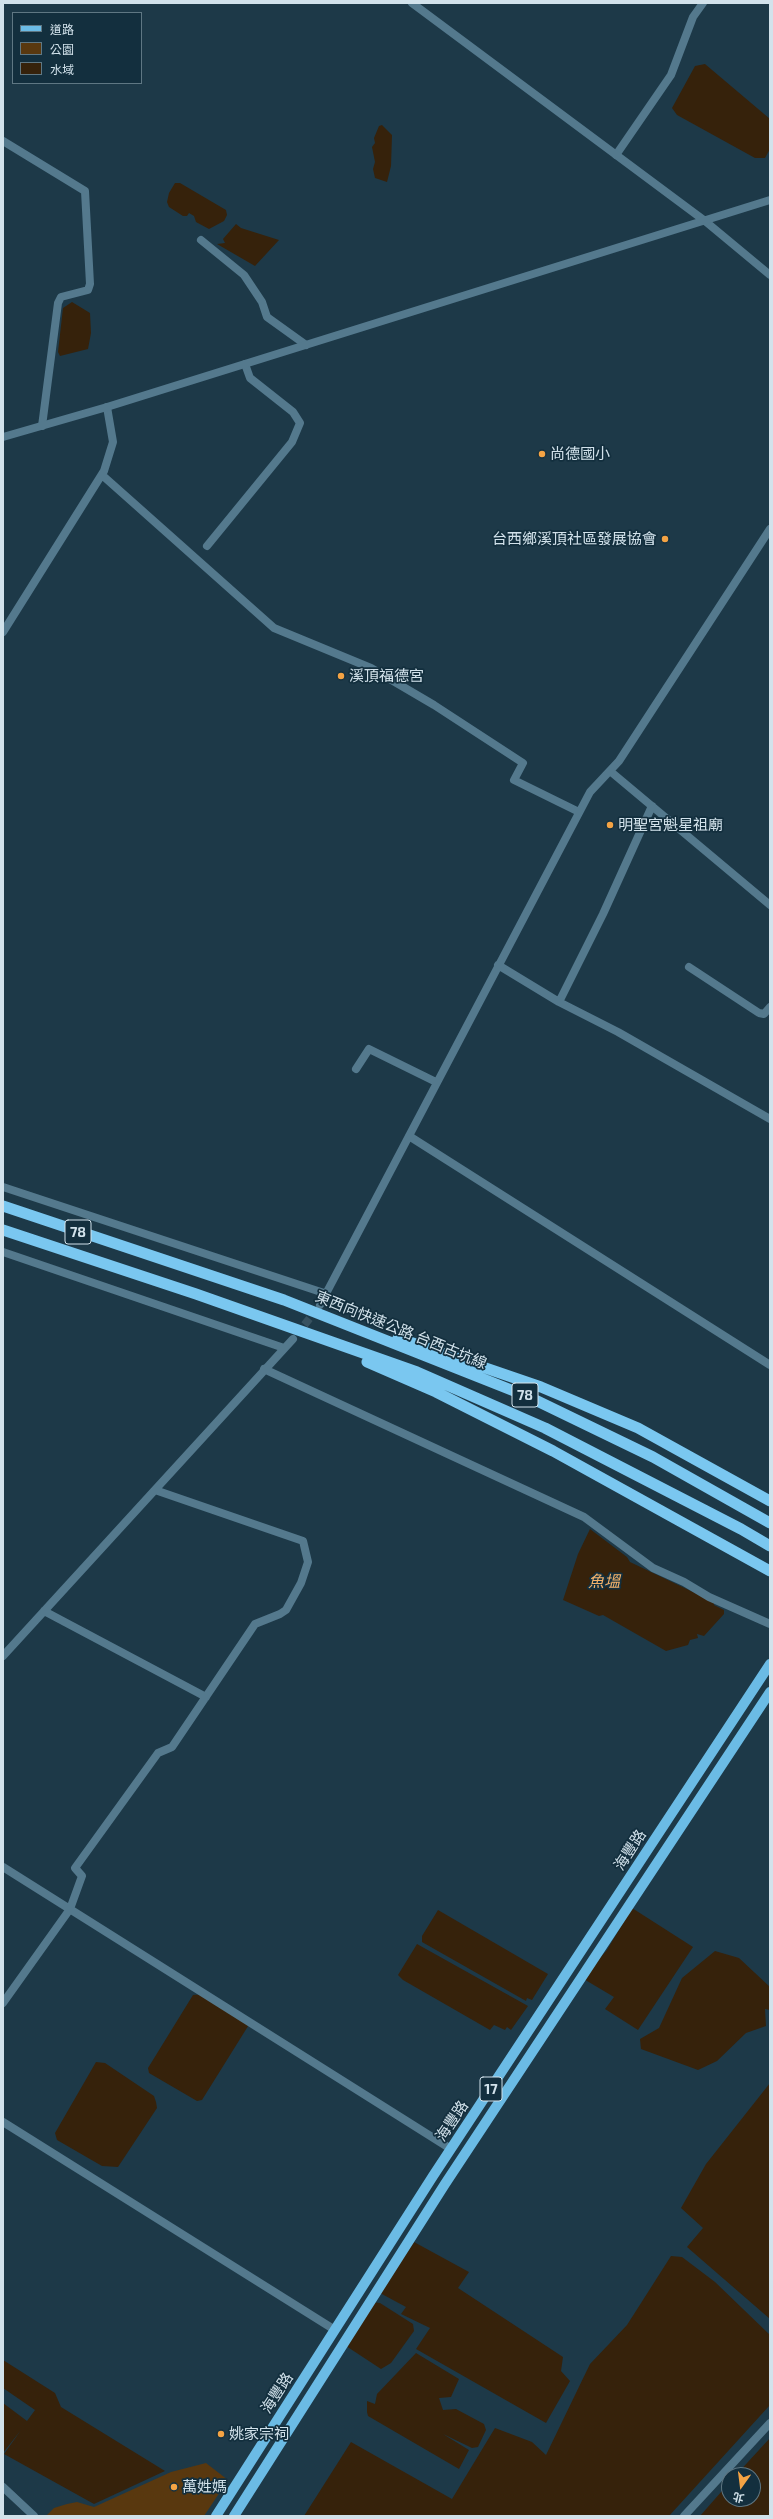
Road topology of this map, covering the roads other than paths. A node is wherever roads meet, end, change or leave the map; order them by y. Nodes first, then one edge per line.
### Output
1 (412, 3) edge
2 (703, 3) edge
3 (3, 140) edge
4 (616, 155) junction
5 (770, 200) edge
6 (705, 221) junction
7 (201, 240) dead end
8 (770, 275) edge
9 (306, 345) junction
10 (245, 364) junction
11 (107, 407) junction
12 (42, 426) junction
13 (3, 437) edge
14 (102, 475) junction
15 (770, 529) edge
16 (207, 546) dead end
17 (3, 632) edge
18 (610, 771) junction
19 (652, 806) junction
20 (579, 812) junction
21 (770, 905) edge
22 (498, 965) junction
23 (689, 967) dead end
24 (559, 1002) junction
25 (770, 1007) edge
26 (356, 1069) dead end
27 (436, 1082) junction
28 (770, 1118) edge
29 (408, 1136) junction
30 (3, 1187) edge
31 (3, 1206) edge
32 (3, 1230) edge
33 (3, 1252) edge
34 (327, 1294) junction
35 (284, 1300) junction
36 (320, 1305) tunnel mouth
37 (280, 1324) junction
38 (293, 1339) tunnel mouth
39 (284, 1348) junction
40 (770, 1365) edge
41 (264, 1369) junction
42 (155, 1490) junction
43 (770, 1501) edge
44 (770, 1523) edge
45 (770, 1546) edge
46 (770, 1571) edge
47 (44, 1611) junction
48 (770, 1624) edge
49 (3, 1656) edge
50 (770, 1664) edge
51 (770, 1692) edge
52 (206, 1697) junction
53 (3, 1867) edge
54 (70, 1909) junction
55 (3, 2003) edge
56 (3, 2122) edge
57 (451, 2149) junction
58 (335, 2330) junction
59 (770, 2423) edge
60 (3, 2487) edge
61 (34, 2516) edge
62 (216, 2516) edge
63 (234, 2516) edge
64 (684, 2516) edge

1 - 4 street
2 - 4 street
3 - 12 street
4 - 6 street
5 - 6 street
6 - 8 street
6 - 9 street
7 - 9 street
9 - 10 street
10 - 11 street
10 - 16 street
11 - 12 street
11 - 14 street
12 - 13 street
14 - 17 street
14 - 20 street
15 - 18 street
18 - 19 street
18 - 20 street
19 - 21 street
19 - 24 street
20 - 22 street
22 - 24 street
22 - 27 street
23 - 25 street
24 - 28 street
26 - 27 street
27 - 29 street
29 - 34 street
29 - 40 street
30 - 34 street
31 - 35 highway, 東西向快速公路 台西古坑線 / 78
32 - 37 highway, 78
33 - 39 street
34 - 36 street
35 - 43 highway
35 - 44 highway, 東西向快速公路 台西古坑線 / 78
37 - 45 highway, 78
37 - 46 highway
38 - 39 street
39 - 41 street
41 - 42 street
41 - 48 street
42 - 47 street
42 - 52 street
47 - 49 street
47 - 52 street
50 - 57 main road, 海豐路 / 17
51 - 63 main road, 海豐路 / 17
52 - 54 street
53 - 54 street
54 - 55 street
54 - 57 street
56 - 58 street
57 - 58 main road, 海豐路 / 17
58 - 62 main road, 海豐路 / 17
59 - 64 street
60 - 61 street

